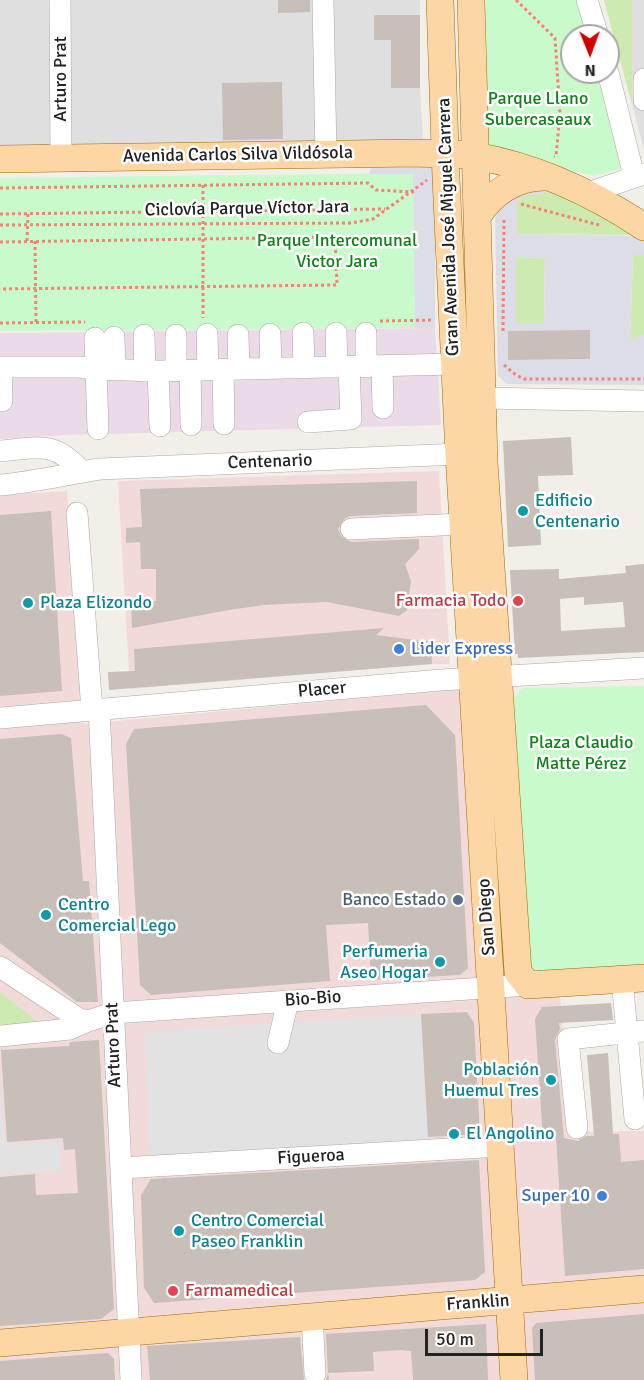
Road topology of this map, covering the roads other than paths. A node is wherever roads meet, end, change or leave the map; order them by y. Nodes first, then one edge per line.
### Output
1 (60, 0) edge
2 (323, 0) edge
3 (440, 0) edge
4 (471, 0) edge
5 (587, 0) edge
6 (594, 24) edge
7 (644, 79) edge
8 (612, 84) edge
9 (644, 100) edge
10 (326, 154) junction
11 (475, 156) junction
12 (61, 158) junction
13 (0, 159) edge
14 (445, 165) junction
15 (547, 165) junction
16 (639, 175) edge
17 (588, 193) junction
18 (477, 217) junction
19 (644, 227) edge
20 (205, 328) road end
21 (303, 333) dead end
22 (336, 333) dead end
23 (366, 333) dead end
24 (238, 334) dead end
25 (270, 334) dead end
26 (144, 335) dead end
27 (176, 335) dead end
28 (105, 338) dead end
29 (454, 364) junction
30 (1, 367) edge
31 (359, 367) junction
32 (271, 368) junction
33 (304, 368) junction
34 (105, 369) junction
35 (191, 370) junction
36 (482, 398) junction
37 (2, 401) dead end
38 (644, 401) edge
39 (383, 408) dead end
40 (309, 422) dead end
41 (224, 424) dead end
42 (191, 425) dead end
43 (160, 426) dead end
44 (98, 429) dead end
45 (0, 451) edge
46 (459, 454) junction
47 (81, 471) junction
48 (0, 485) edge
49 (77, 513) dead end
50 (463, 524) junction
51 (351, 529) dead end
52 (644, 669) edge
53 (485, 676) junction
54 (95, 710) junction
55 (0, 718) edge
56 (0, 967) edge
57 (633, 979) edge
58 (528, 984) junction
59 (491, 987) junction
60 (288, 1001) junction
61 (113, 1013) junction
62 (88, 1021) junction
63 (635, 1032) edge
64 (0, 1036) edge
65 (278, 1043) dead end
66 (635, 1119) dead end
67 (577, 1128) dead end
68 (501, 1146) junction
69 (120, 1168) junction
70 (644, 1289) edge
71 (509, 1300) junction
72 (312, 1316) junction
73 (128, 1332) junction
74 (0, 1343) edge
75 (315, 1374) dead end
76 (131, 1380) edge
77 (514, 1380) edge

1 - 12 street, Arturo Prat
2 - 10 street
3 - 14 main road, Gran Avenida José Miguel Carrera
4 - 11 main road, Gran Avenida José Miguel Carrera
5 - 6 street
7 - 9 street
8 - 16 street
10 - 12 main road, Avenida Carlos Silva Vildósola
10 - 14 main road, Avenida Carlos Silva Vildósola
11 - 14 main road, Avenida Carlos Silva Vildósola
11 - 15 main road, Avenida Carlos Silva Vildósola
11 - 18 main road, Gran Avenida José Miguel Carrera
12 - 13 main road, Avenida Carlos Silva Vildósola
14 - 29 main road, Gran Avenida José Miguel Carrera
15 - 17 main road, Avenida Carlos Silva Vildósola
15 - 18 main road
16 - 17 street
17 - 19 main road, Avenida Carlos Silva Vildósola
18 - 36 main road, Gran Avenida José Miguel Carrera
20 - 35 street
21 - 33 street
22 - 31 street
23 - 31 street
24 - 35 street
25 - 32 street
26 - 35 street
27 - 35 street
28 - 34 street
29 - 31 street
29 - 46 main road, Gran Avenida José Miguel Carrera
30 - 34 street
30 - 37 street
31 - 33 street
31 - 39 street
31 - 40 street
32 - 33 street
32 - 35 street
34 - 35 street
34 - 44 street
35 - 41 street
35 - 42 street
35 - 43 street
36 - 38 street
36 - 53 main road, San Diego
45 - 47 street
46 - 47 street, Centenario
46 - 50 main road, San Diego
47 - 48 street, Centenario
49 - 54 street, Arturo Prat
50 - 51 street
50 - 53 main road, San Diego
52 - 53 street, Placer
53 - 54 street, Placer
53 - 58 main road, San Diego
53 - 59 main road, San Diego
54 - 55 street, Placer
54 - 61 street, Arturo Prat
56 - 62 street
57 - 58 main road, Bio-Bio
57 - 63 street
58 - 59 street, Bio-Bio
59 - 60 street, Bio-Bio
59 - 68 main road, San Diego
60 - 61 street, Bio-Bio
60 - 65 street
61 - 62 street, Bio-Bio
61 - 69 street, Arturo Prat
62 - 64 street, Bio-Bio
63 - 66 street
63 - 67 street
68 - 69 street, Figueroa
68 - 71 main road, San Diego
69 - 73 street, Arturo Prat
70 - 71 main road, Franklin
71 - 72 main road, Franklin
71 - 77 main road, San Diego
72 - 73 main road, Franklin
72 - 75 street
73 - 74 main road, Franklin
73 - 76 street, Arturo Prat

